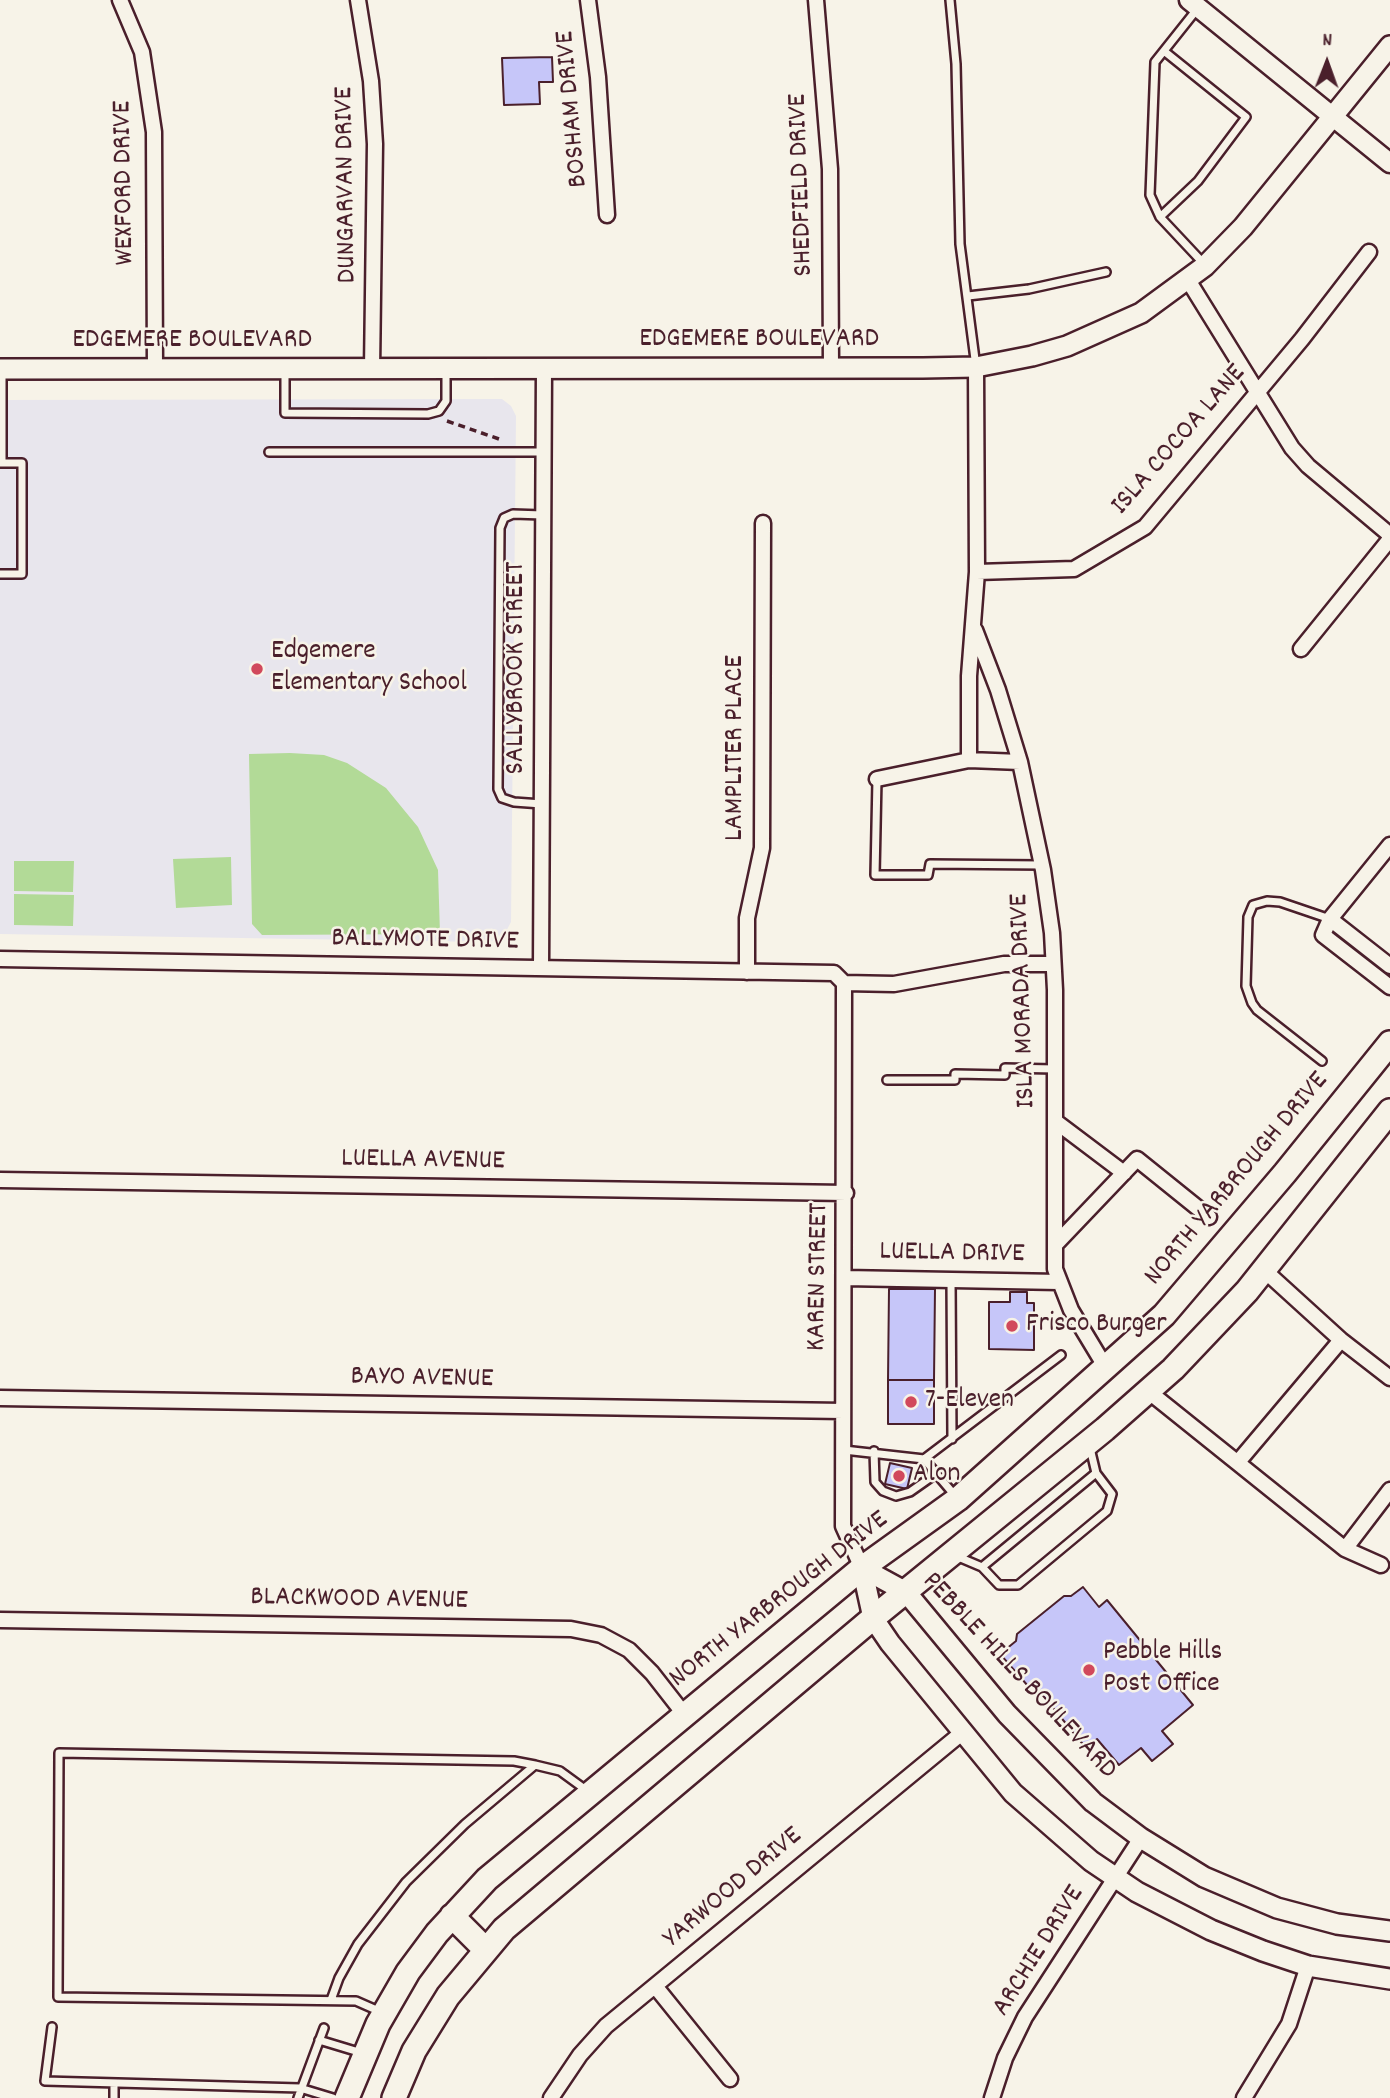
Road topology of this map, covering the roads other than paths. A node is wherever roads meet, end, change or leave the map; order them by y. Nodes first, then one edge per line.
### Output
1 (120, 0) edge
2 (358, 0) edge
3 (588, 0) edge
4 (816, 0) edge
5 (950, 0) edge
6 (1194, 4) edge
7 (1390, 46) edge
8 (1164, 51) junction
9 (1333, 117) junction
10 (1390, 163) edge
11 (607, 215) dead end
12 (1160, 217) junction
13 (1369, 252) dead end
14 (1205, 266) junction
15 (1106, 272) dead end
16 (1188, 280) junction
17 (968, 296) junction
18 (976, 367) junction
19 (831, 368) junction
20 (1, 369) edge
21 (372, 369) junction
22 (446, 369) junction
23 (544, 369) junction
24 (155, 370) junction
25 (285, 370) junction
26 (1258, 390) junction
27 (269, 452) dead end
28 (543, 452) junction
29 (1, 463) edge
30 (543, 515) junction
31 (763, 523) dead end
32 (1390, 537) edge
33 (977, 572) junction
34 (0, 574) edge
35 (975, 630) junction
36 (1301, 649) dead end
37 (969, 760) junction
38 (1020, 762) junction
39 (877, 779) joint
40 (542, 804) junction
41 (1390, 845) edge
42 (1042, 865) junction
43 (1330, 919) junction
44 (0, 959) edge
45 (1053, 964) junction
46 (1390, 966) edge
47 (541, 968) junction
48 (747, 972) junction
49 (844, 983) junction
50 (1390, 987) edge
51 (1390, 1043) edge
52 (1322, 1061) dead end
53 (1055, 1069) junction
54 (887, 1080) dead end
55 (1390, 1111) edge
56 (1055, 1121) junction
57 (1124, 1173) junction
58 (0, 1180) edge
59 (846, 1193) junction
60 (1209, 1217) dead end
61 (1055, 1245) junction
62 (1264, 1270) junction
63 (845, 1278) junction
64 (951, 1280) junction
65 (1059, 1282) junction
66 (1340, 1339) junction
67 (1060, 1354) dead end
68 (1107, 1368) junction
69 (1390, 1378) edge
70 (1148, 1391) junction
71 (0, 1398) edge
72 (843, 1411) junction
73 (952, 1439) junction
74 (1089, 1443) junction
75 (843, 1450) junction
76 (874, 1451) junction
77 (924, 1459) junction
78 (1238, 1462) junction
79 (937, 1473) junction
80 (1096, 1473) junction
81 (1390, 1490) edge
82 (958, 1499) junction
83 (1345, 1549) junction
84 (952, 1555) junction
85 (1381, 1565) dead end
86 (982, 1567) junction
87 (862, 1568) junction
88 (906, 1592) junction
89 (873, 1618) junction
90 (0, 1620) edge
91 (684, 1714) junction
92 (963, 1732) junction
93 (535, 1765) junction
94 (590, 1793) junction
95 (1141, 1838) junction
96 (1117, 1878) junction
97 (452, 1916) junction
98 (1390, 1931) edge
99 (485, 1949) junction
100 (1308, 1966) junction
101 (1390, 1979) edge
102 (654, 1986) junction
103 (331, 2000) junction
104 (384, 2013) junction
105 (52, 2027) dead end
106 (324, 2028) dead end
107 (319, 2040) junction
108 (364, 2053) junction
109 (730, 2079) dead end
110 (114, 2083) junction
111 (300, 2088) junction
112 (114, 2098) edge
113 (298, 2098) edge
114 (333, 2098) edge
115 (347, 2098) edge
116 (394, 2098) edge
117 (551, 2098) edge
118 (992, 2098) edge
119 (1244, 2098) edge

1 - 24 street, WEXFORD DRIVE
2 - 21 street, DUNGARVAN DRIVE
3 - 11 street, BOSHAM DRIVE
4 - 19 street, SHEDFIELD DRIVE
5 - 17 lane
6 - 8 lane
6 - 9 street
7 - 9 main road, EDGEMERE BOULEVARD
8 - 12 lane
8 - 12 lane
9 - 10 street
9 - 14 main road, EDGEMERE BOULEVARD
12 - 14 lane
13 - 26 street, ISLA COCOA LANE
14 - 16 main road, EDGEMERE BOULEVARD
15 - 17 lane
16 - 18 main road, EDGEMERE BOULEVARD
16 - 26 street
17 - 18 lane
18 - 19 main road, EDGEMERE BOULEVARD
18 - 33 street, ISLA MORADA DRIVE
19 - 23 main road, EDGEMERE BOULEVARD
20 - 24 main road, EDGEMERE BOULEVARD
20 - 29 lane
21 - 22 main road, EDGEMERE BOULEVARD
21 - 25 main road, EDGEMERE BOULEVARD
22 - 23 main road, EDGEMERE BOULEVARD
22 - 25 lane
23 - 28 street, SALLYBROOK STREET
24 - 25 main road, EDGEMERE BOULEVARD
26 - 32 street
26 - 33 street, ISLA COCOA LANE
27 - 28 lane
28 - 30 street, SALLYBROOK STREET
29 - 34 lane
30 - 40 street, SALLYBROOK STREET
30 - 40 lane
31 - 48 street, LAMPLITER PLACE
32 - 36 street
33 - 35 street, ISLA MORADA DRIVE
35 - 37 street, ISLA MORADA DRIVE
35 - 38 street, ISLA MORADA DRIVE
37 - 38 street
37 - 39 street
38 - 42 street, ISLA MORADA DRIVE
39 - 42 lane
40 - 47 street, SALLYBROOK STREET
41 - 43 street
42 - 45 street, ISLA MORADA DRIVE
43 - 46 street
43 - 50 street
43 - 52 lane
44 - 47 street, BALLYMOTE DRIVE
45 - 49 street, BALLYMOTE DRIVE
45 - 53 street, ISLA MORADA DRIVE
47 - 48 street, BALLYMOTE DRIVE
48 - 49 street, BALLYMOTE DRIVE
49 - 59 street, KAREN STREET
51 - 68 main road, NORTH YARBROUGH DRIVE
53 - 54 lane
53 - 56 street, ISLA MORADA DRIVE
55 - 62 main road
56 - 57 street
56 - 61 street, ISLA MORADA DRIVE
57 - 60 street
57 - 61 street
58 - 59 street, LUELLA AVENUE
59 - 63 street, KAREN STREET
61 - 65 street, ISLA MORADA DRIVE
62 - 66 street
62 - 70 main road
63 - 64 street, LUELLA DRIVE
63 - 72 street, KAREN STREET
64 - 65 street, LUELLA DRIVE
64 - 73 lane
65 - 68 street, ISLA MORADA DRIVE
66 - 69 street
66 - 78 street
67 - 73 lane
68 - 82 main road, NORTH YARBROUGH DRIVE
70 - 74 main road
70 - 78 street
71 - 72 street, BAYO AVENUE
72 - 75 street, KAREN STREET
73 - 77 lane
74 - 80 lane
74 - 84 main road
75 - 76 lane
75 - 87 street, KAREN STREET
76 - 77 lane
76 - 79 lane
77 - 79 lane
78 - 83 street
79 - 82 lane
80 - 86 lane
80 - 86 lane
81 - 83 street
82 - 87 main road, NORTH YARBROUGH DRIVE
83 - 85 street
84 - 86 lane
84 - 88 main road
87 - 88 main road, PEBBLE HILLS BOULEVARD
87 - 89 main road
87 - 91 main road, NORTH YARBROUGH DRIVE
88 - 89 main road
88 - 95 main road, PEBBLE HILLS BOULEVARD
89 - 92 main road
89 - 99 main road
90 - 91 street, BLACKWOOD AVENUE
91 - 94 main road, NORTH YARBROUGH DRIVE
92 - 96 main road
92 - 102 street, YARWOOD DRIVE
93 - 94 lane
93 - 103 lane
93 - 103 lane
94 - 97 main road, NORTH YARBROUGH DRIVE
95 - 96 street, ARCHIE DRIVE
95 - 98 main road, PEBBLE HILLS BOULEVARD
96 - 100 main road
96 - 118 street, ARCHIE DRIVE
97 - 99 main road
97 - 104 main road, NORTH YARBROUGH DRIVE
99 - 116 main road
100 - 101 main road
100 - 119 street
102 - 109 street
102 - 117 street, YARWOOD DRIVE
103 - 104 lane
104 - 108 main road, NORTH YARBROUGH DRIVE
105 - 110 lane
106 - 107 lane
107 - 108 lane
107 - 111 lane
108 - 115 main road, NORTH YARBROUGH DRIVE
110 - 111 lane
110 - 112 lane
111 - 113 lane
111 - 114 lane

